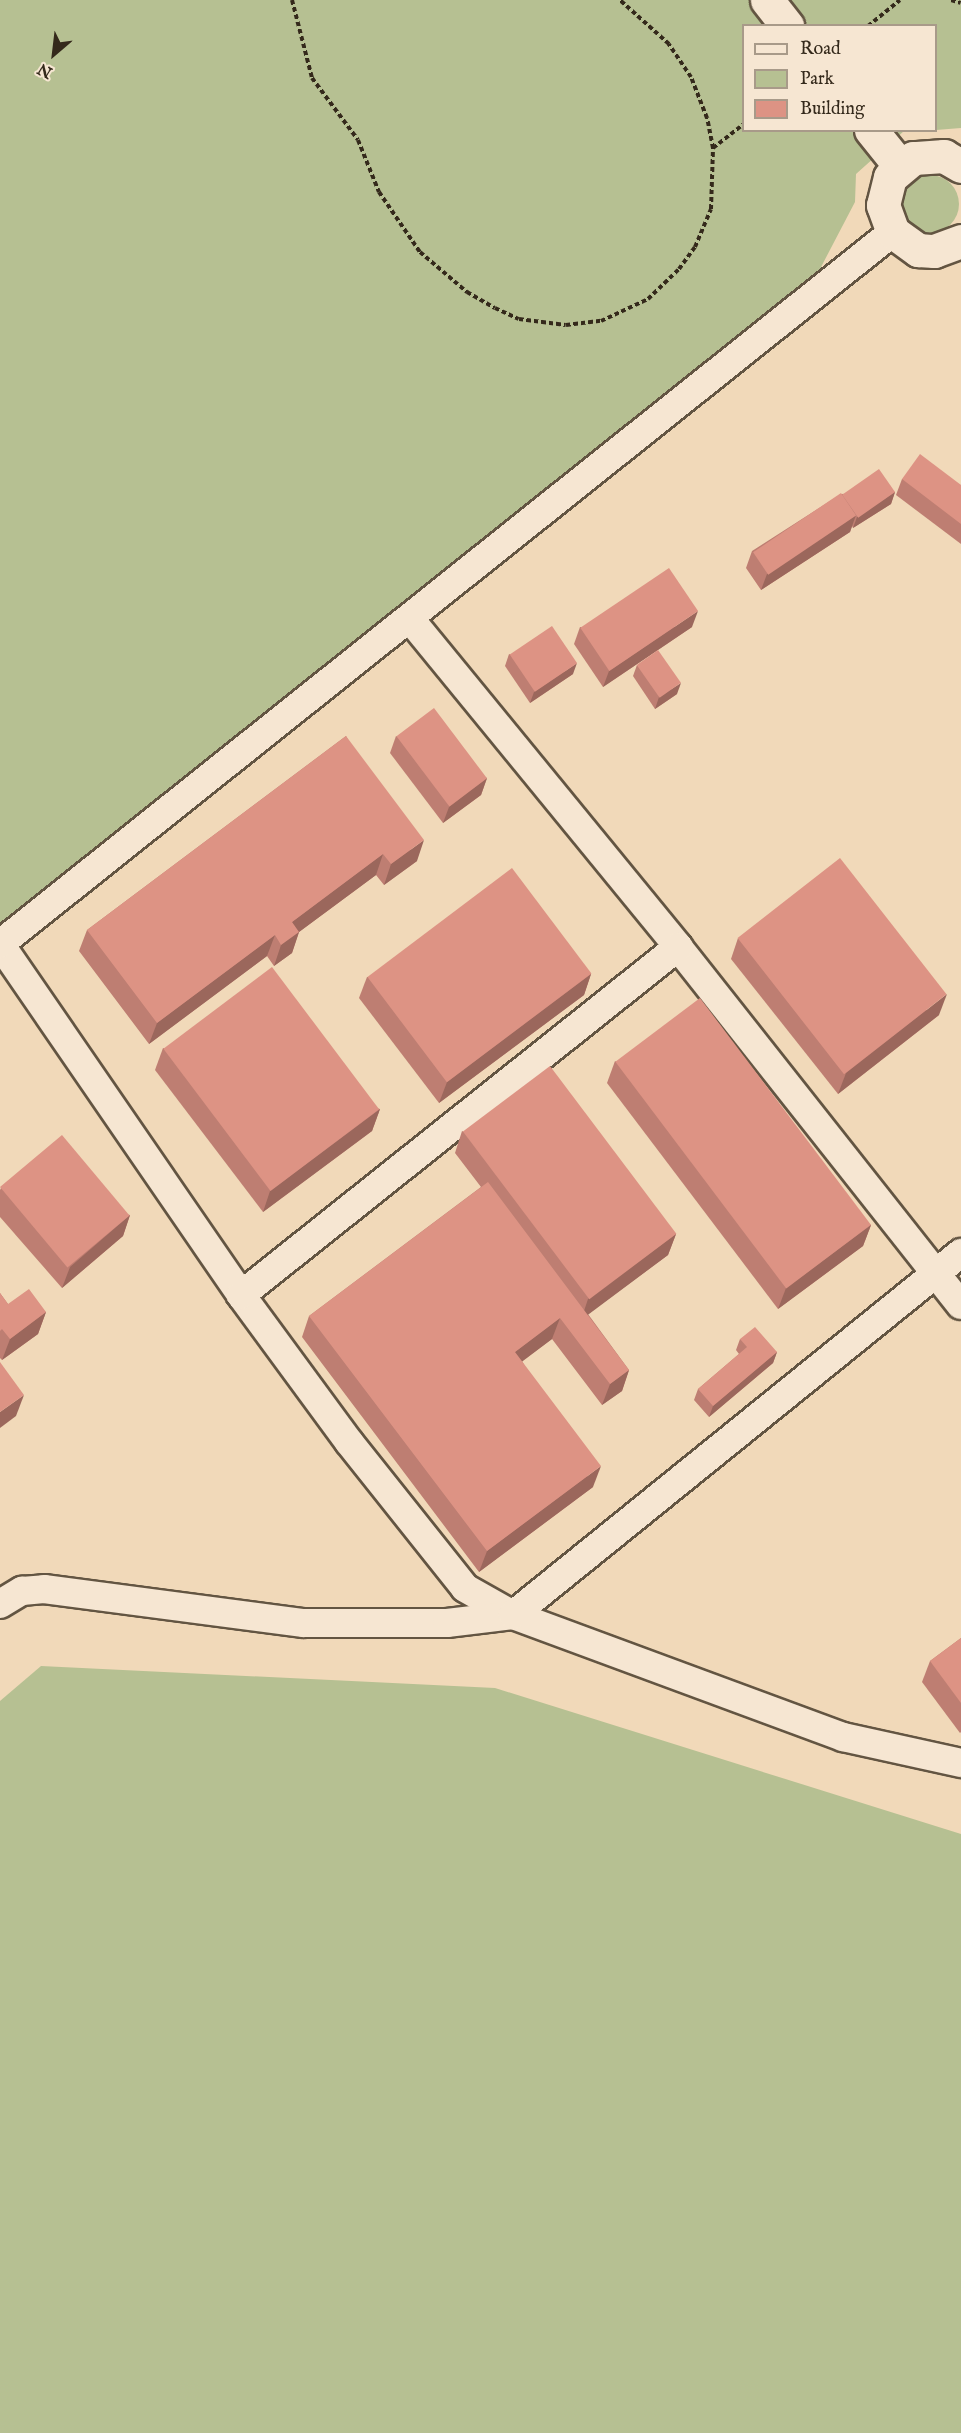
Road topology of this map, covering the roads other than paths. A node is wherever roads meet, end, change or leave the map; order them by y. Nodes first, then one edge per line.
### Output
1 (767, 0) edge
2 (785, 24) edge
3 (873, 132) edge
4 (900, 166) junction
5 (961, 166) edge
6 (893, 232) junction
7 (961, 241) edge
8 (410, 619) junction
9 (0, 944) edge
10 (678, 946) junction
11 (961, 1252) edge
12 (935, 1273) junction
13 (241, 1295) junction
14 (961, 1305) edge
15 (0, 1604) edge
16 (513, 1615) junction
17 (961, 1763) edge

1 - 2 street
3 - 4 street
4 - 5 street
4 - 6 street
6 - 7 street
6 - 8 street
8 - 9 street
8 - 10 street
9 - 13 street
10 - 12 street
10 - 13 street
11 - 12 street
12 - 14 street
12 - 16 street
13 - 16 street
15 - 16 street
16 - 17 street

